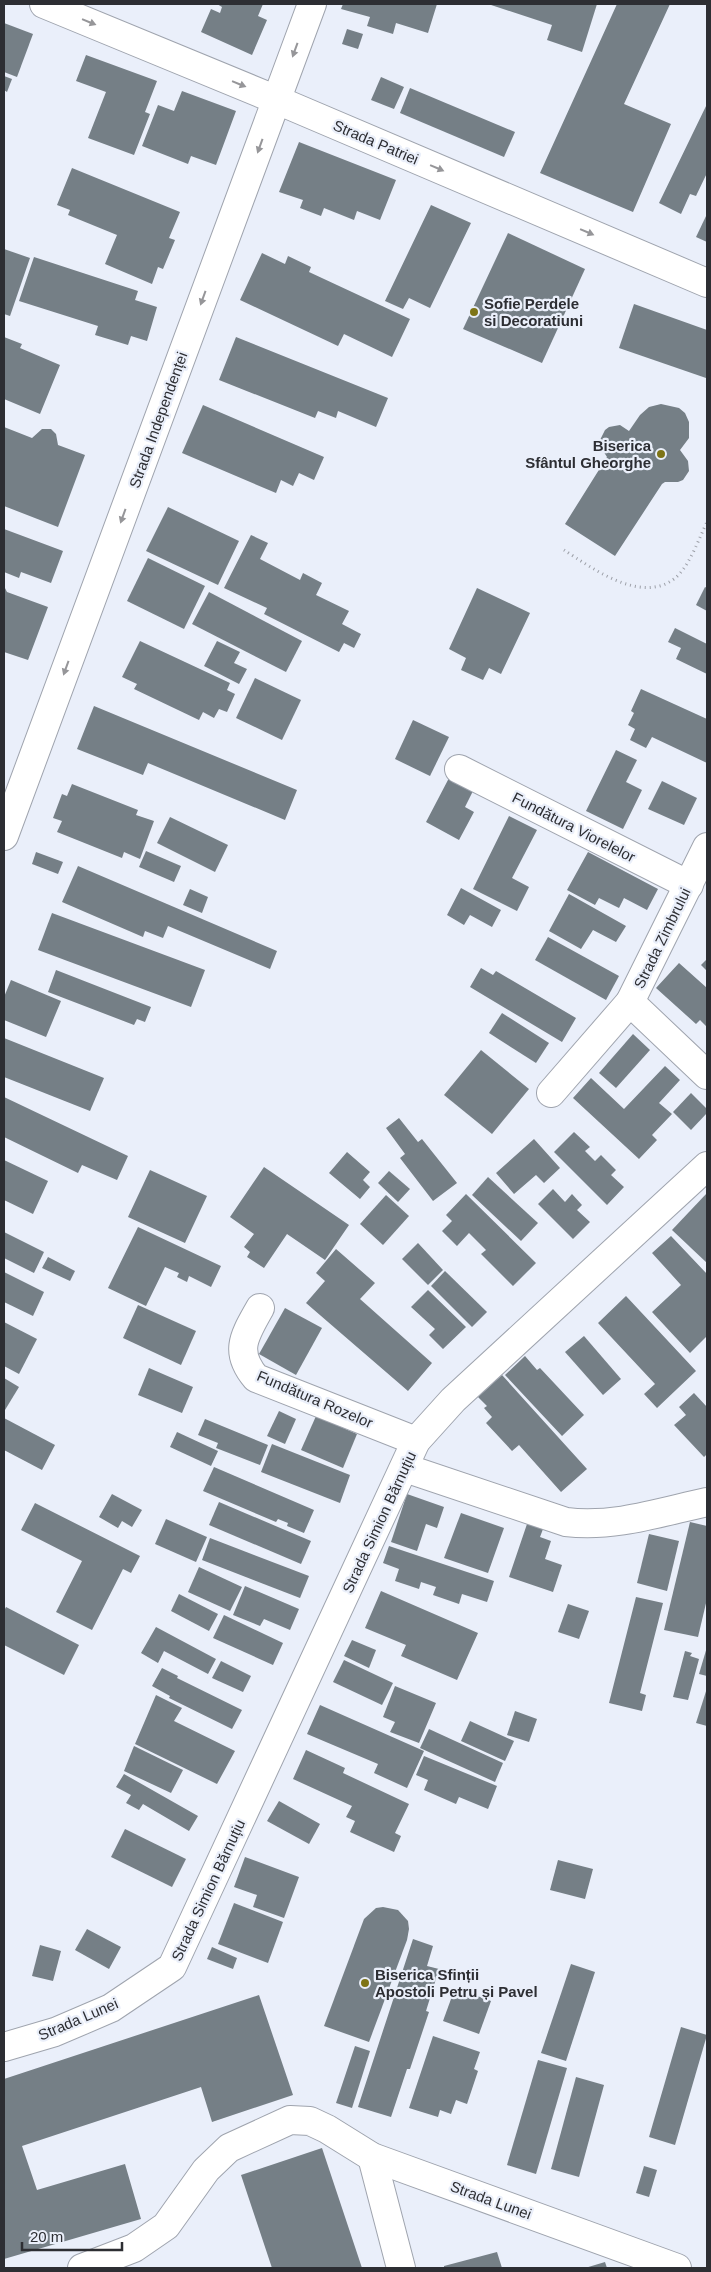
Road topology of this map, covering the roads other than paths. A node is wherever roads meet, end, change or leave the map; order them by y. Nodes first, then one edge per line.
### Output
1 (44, 4) edge
2 (312, 4) edge
3 (277, 100) junction
4 (707, 283) edge
5 (459, 769) dead end
6 (4, 836) edge
7 (707, 847) edge
8 (689, 885) junction
9 (630, 1002) junction
10 (707, 1075) edge
11 (551, 1093) dead end
12 (707, 1166) edge
13 (260, 1308) dead end
14 (416, 1441) junction
15 (404, 1468) junction
16 (707, 1502) edge
17 (172, 1967) joint
18 (4, 2047) edge
19 (372, 2157) junction
20 (82, 2268) edge
21 (401, 2268) edge
22 (678, 2268) edge

1 -> 3 street, Strada Patriei
2 -> 3 street, Strada Independenței
3 -> 4 street, Strada Patriei
3 -> 6 street, Strada Independenței
5 - 8 street, Fundătura Viorelelor
7 - 8 street, Strada Zimbrului
8 - 9 street, Strada Zimbrului
9 - 10 street, Strada Zimbrului
9 - 11 street, Strada Zimbrului
12 - 14 street, Strada Simion Bărnuțiu
13 - 14 street, Fundătura Rozelor
14 - 15 street, Strada Simion Bărnuțiu
15 - 16 street
15 - 17 street, Strada Simion Bărnuțiu
17 - 18 street, Strada Lunei
19 - 20 street, Strada Lunei
19 - 21 street
19 - 22 street, Strada Lunei

